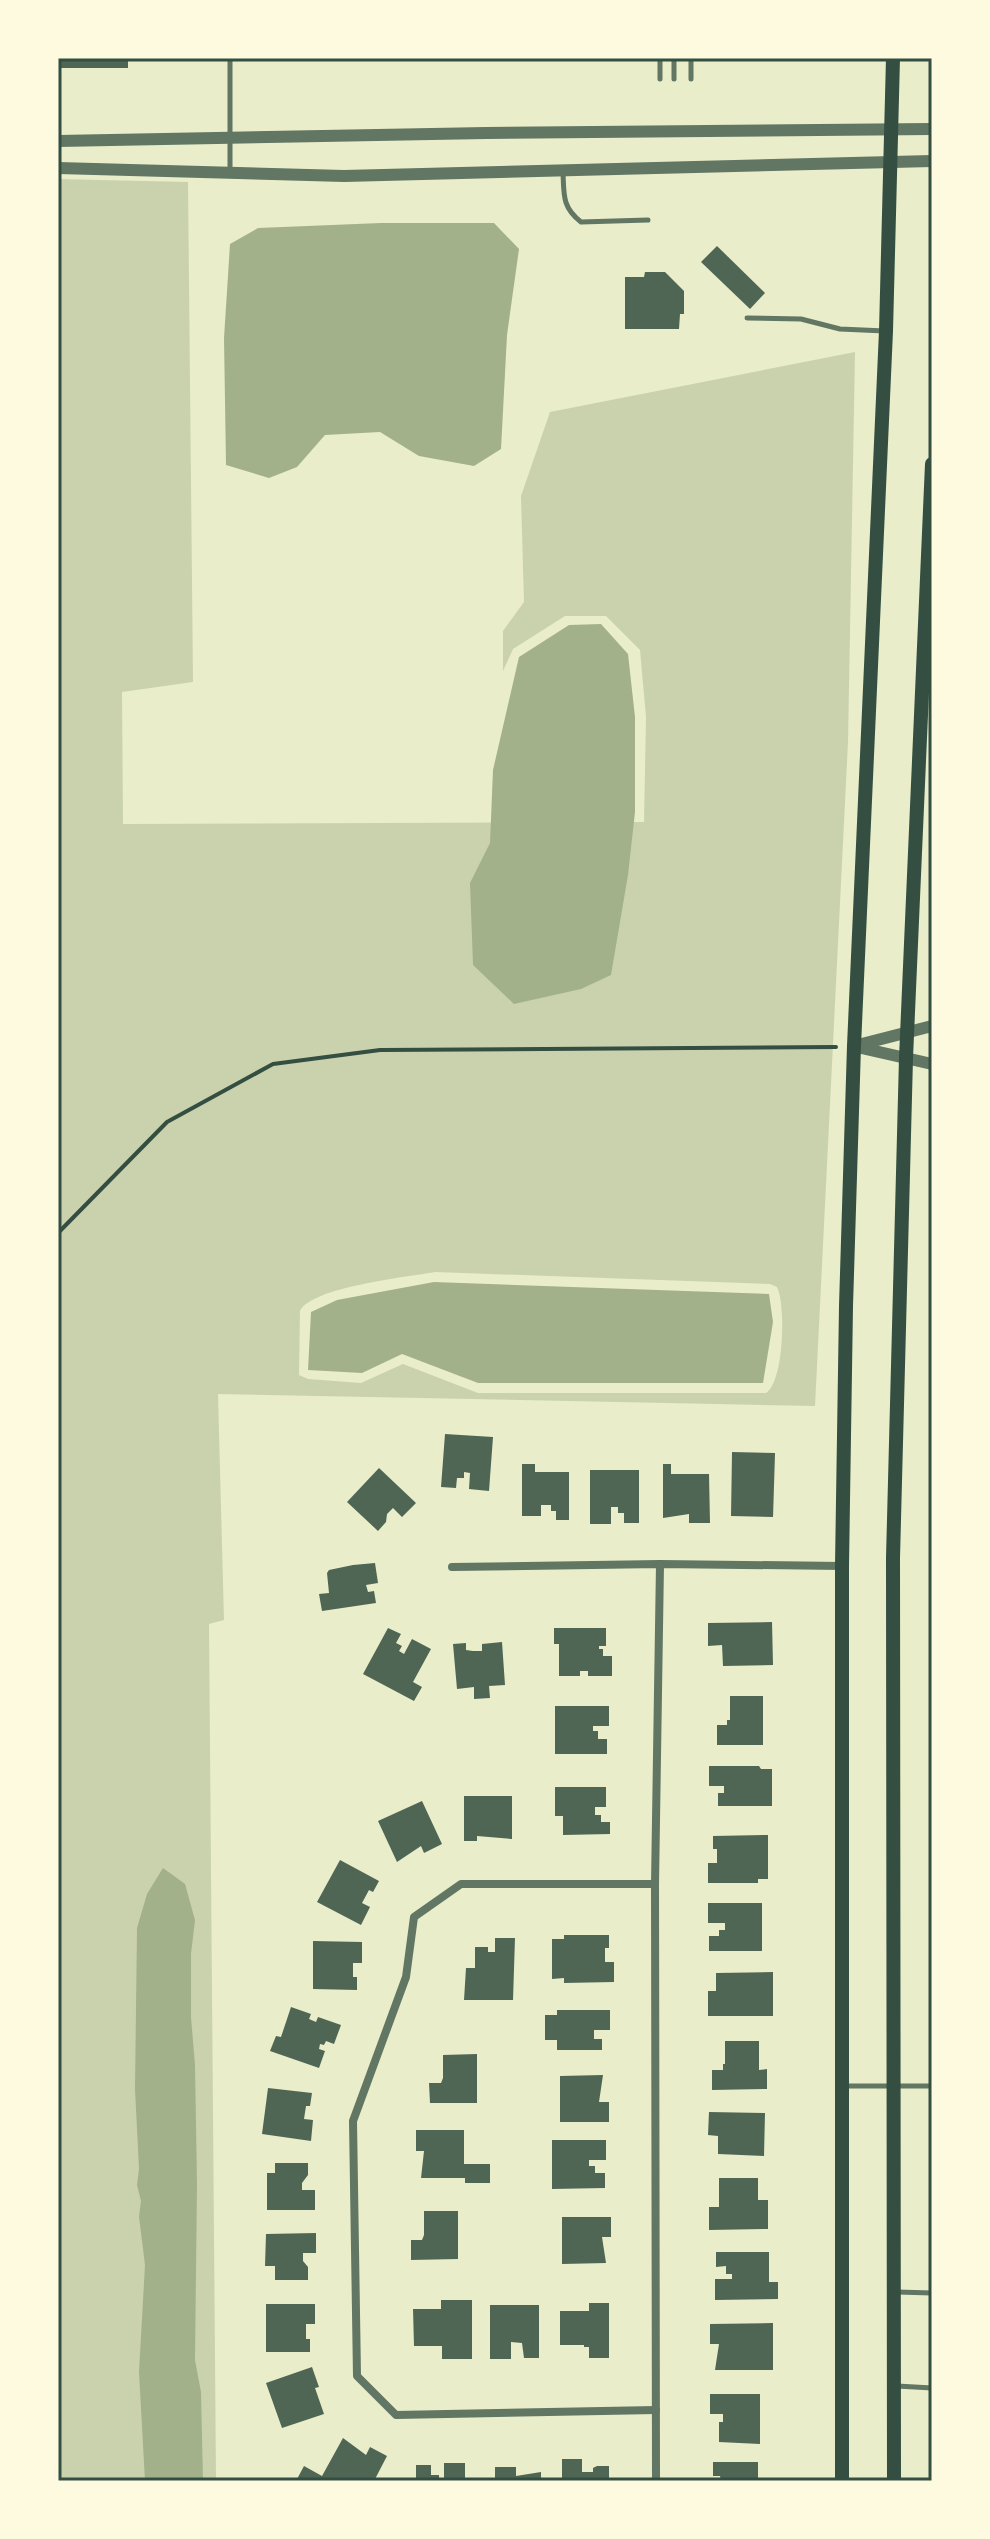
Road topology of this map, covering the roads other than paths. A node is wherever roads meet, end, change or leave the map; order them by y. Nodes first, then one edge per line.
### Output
1 (230, 58) edge
2 (660, 58) edge
3 (674, 58) edge
4 (691, 58) edge
5 (893, 58) edge
6 (660, 79) dead end
7 (674, 79) dead end
8 (691, 79) dead end
9 (891, 129) junction
10 (932, 129) edge
11 (230, 139) junction
12 (58, 141) edge
13 (932, 161) edge
14 (891, 162) junction
15 (58, 168) edge
16 (563, 170) junction
17 (230, 172) junction
18 (648, 220) dead end
19 (747, 318) dead end
20 (886, 331) junction
21 (932, 464) edge
22 (928, 655) edge
23 (927, 689) edge
24 (932, 1026) edge
25 (907, 1032) junction
26 (854, 1046) junction
27 (906, 1058) junction
28 (932, 1064) edge
29 (660, 1564) junction
30 (842, 1566) junction
31 (452, 1567) dead end
32 (655, 1884) junction
33 (842, 2086) junction
34 (893, 2086) junction
35 (932, 2086) edge
36 (894, 2292) junction
37 (932, 2293) edge
38 (894, 2386) junction
39 (932, 2388) edge
40 (656, 2410) junction
41 (656, 2481) edge
42 (842, 2481) edge
43 (894, 2481) edge

1 - 11 lane
2 - 6 lane
3 - 7 lane
4 - 8 lane
5 - 9 main road
9 - 10 street
9 - 11 street
9 - 14 main road
11 - 12 street
11 - 17 lane
13 - 14 street
14 - 16 street
14 - 20 main road
15 - 17 street
16 - 17 street
16 - 18 lane
19 - 20 lane
20 - 26 main road
21 - 22 main road
22 - 23 main road
23 - 25 main road
24 - 25 street
25 - 26 street
25 - 27 main road
26 - 27 street
26 - 30 main road
27 - 28 street
27 - 34 main road
29 - 30 street
29 - 31 street
29 - 32 street
30 - 33 main road
32 - 40 street
32 - 40 street
33 - 34 lane
33 - 42 main road
34 - 35 lane
34 - 36 main road
36 - 37 lane
36 - 38 main road
38 - 39 lane
38 - 43 main road
40 - 41 street

